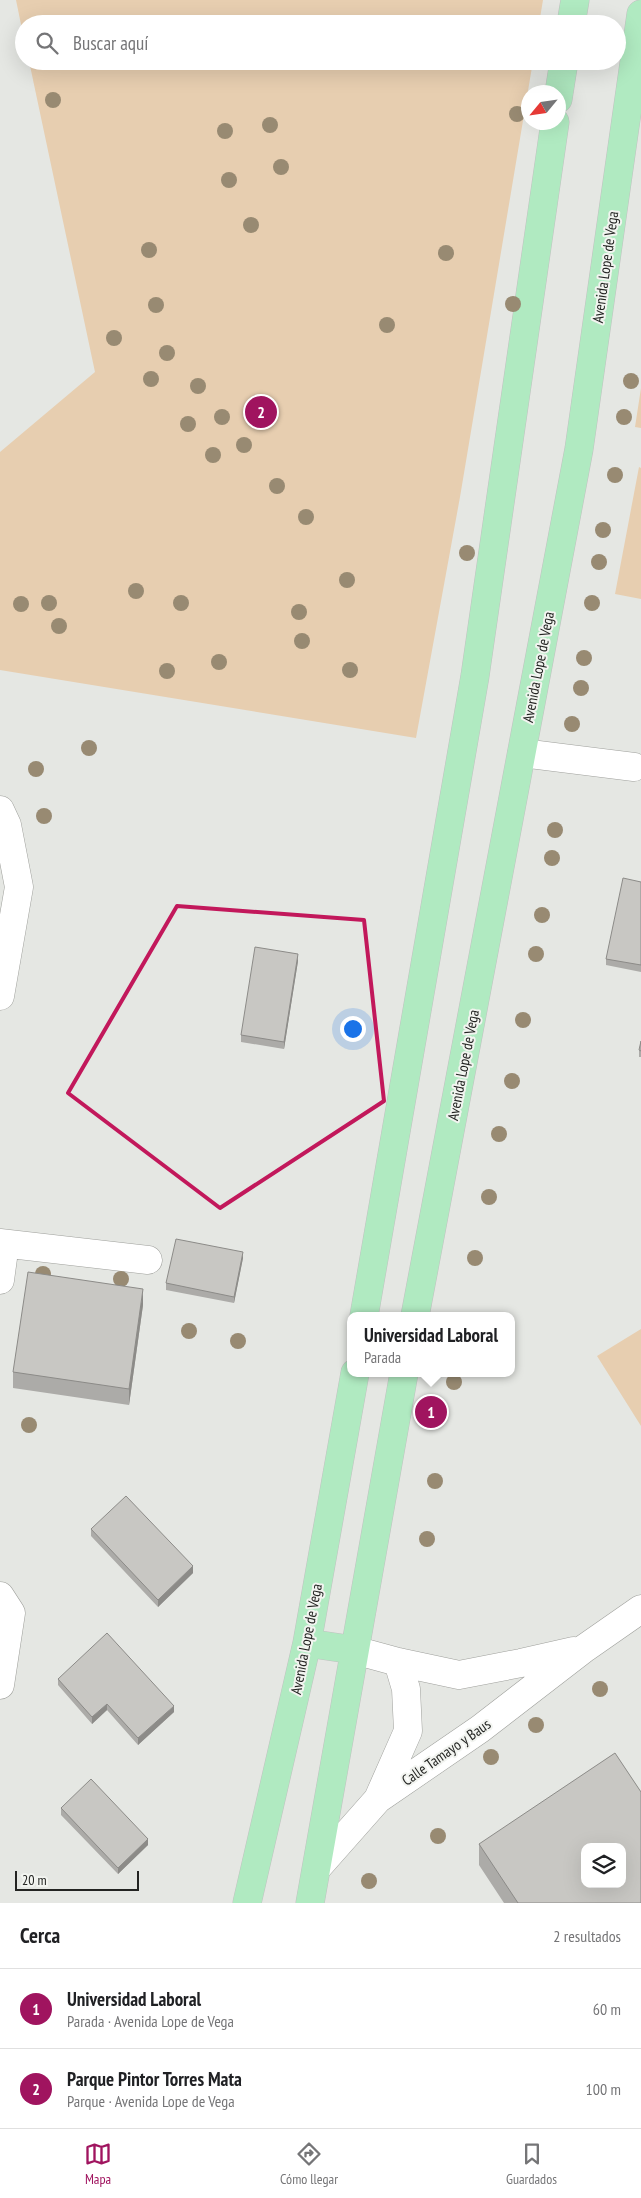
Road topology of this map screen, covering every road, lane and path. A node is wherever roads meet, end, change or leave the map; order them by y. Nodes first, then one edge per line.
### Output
1 (575, 0) edge
2 (641, 14) edge
3 (572, 15) edge
4 (563, 70) edge
5 (560, 85) edge
6 (554, 130) edge
7 (522, 753) junction
8 (634, 767) dead end
9 (0, 810) edge
10 (0, 996) edge
11 (0, 1242) edge
12 (0, 1248) edge
13 (148, 1260) dead end
14 (0, 1280) edge
15 (365, 1312) edge
16 (416, 1312) edge
17 (354, 1377) edge
18 (403, 1377) edge
19 (0, 1596) edge
20 (641, 1610) edge
21 (307, 1643) junction
22 (585, 1648) junction
23 (354, 1650) junction
24 (398, 1662) junction
25 (0, 1685) edge
26 (378, 1799) junction
27 (317, 1868) junction
28 (247, 1903) edge
29 (310, 1903) edge

1 - 3 main road
2 - 7 main road, Avenida Lope de Vega
4 - 5 main road
6 - 15 main road
7 - 8 street
7 - 16 main road, Avenida Lope de Vega
9 - 10 street
11 - 13 street
12 - 14 street
17 - 21 main road, Avenida Lope de Vega
18 - 23 main road
19 - 25 street
20 - 22 street, Calle Tamayo y Baus
21 - 23 main road
21 - 28 main road, Avenida Lope de Vega
22 - 24 street, Calle Tamayo y Baus
22 - 26 street, Calle Tamayo y Baus
23 - 24 street, Calle Tamayo y Baus
23 - 27 main road
24 - 26 street
26 - 27 street, Calle Tamayo y Baus
27 - 29 main road

